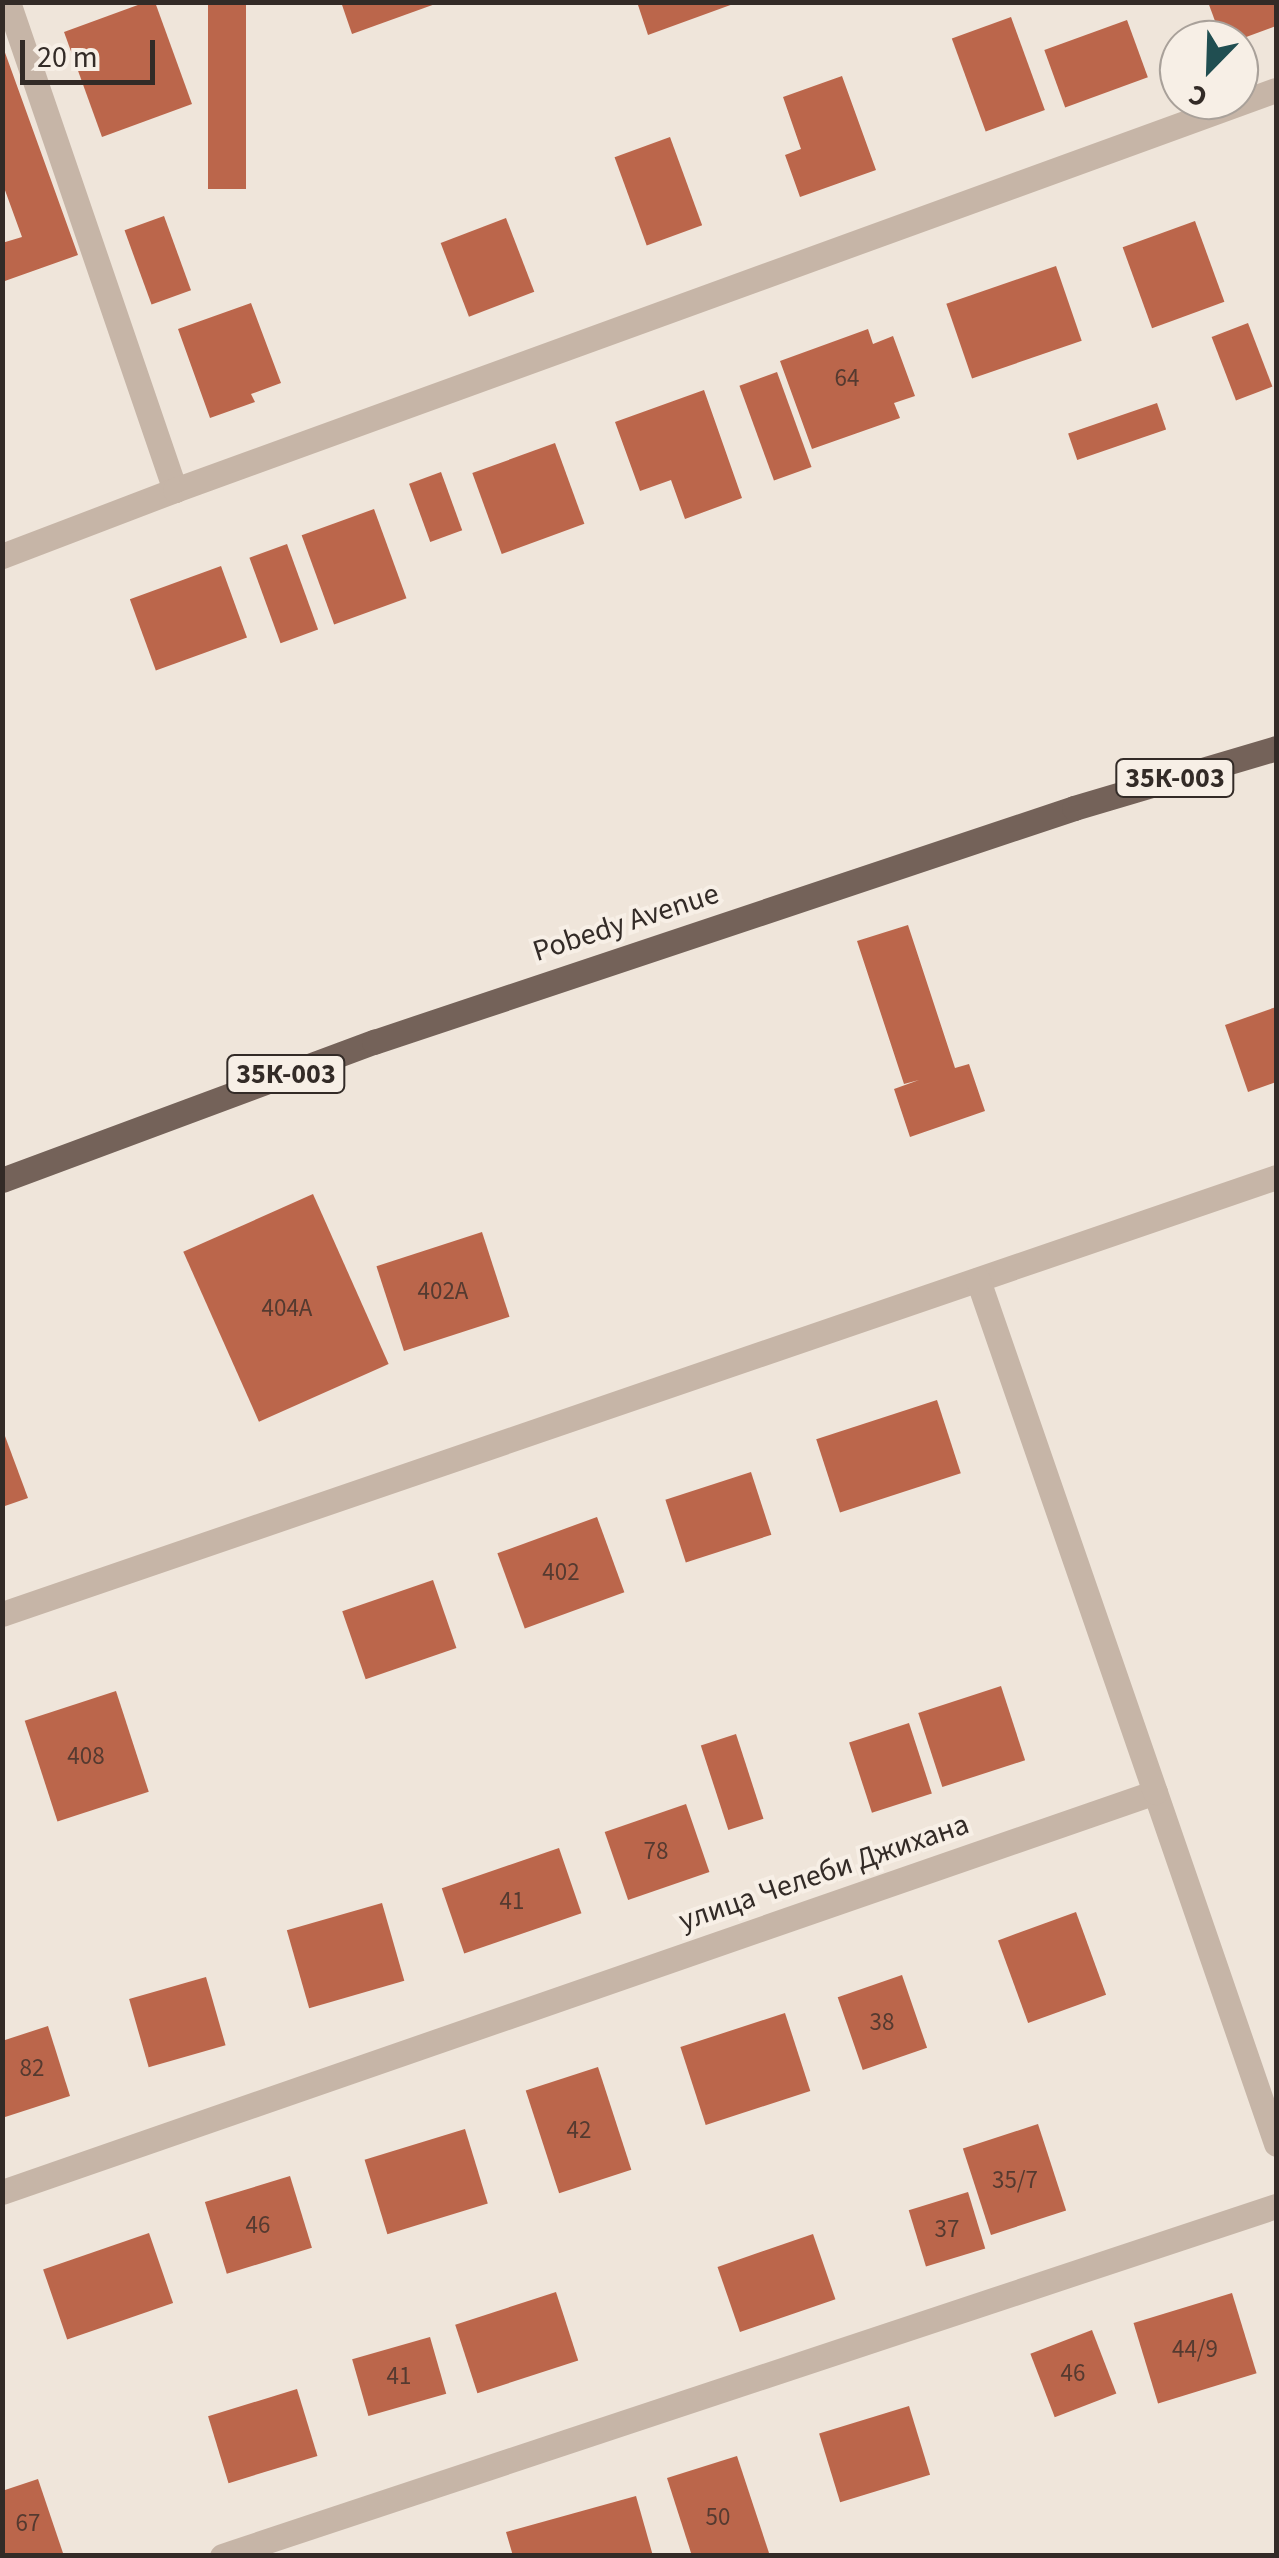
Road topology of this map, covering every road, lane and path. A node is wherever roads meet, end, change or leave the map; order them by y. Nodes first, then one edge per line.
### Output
1 (8, 2) edge
2 (1276, 90) edge
3 (174, 490) junction
4 (2, 556) edge
5 (1276, 748) edge
6 (1276, 1177) edge
7 (2, 1180) edge
8 (978, 1280) junction
9 (2, 1614) edge
10 (1154, 1792) junction
11 (1276, 2144) edge
12 (2, 2192) edge
13 (1276, 2206) edge
14 (222, 2556) edge

1 - 3 street
2 - 3 street
3 - 4 street
5 - 7 main road, Pobedy Avenue / 35К-003
6 - 8 street
8 - 9 street
8 - 10 street
10 - 11 street
10 - 12 street, улица Челеби Джихана
13 - 14 street

